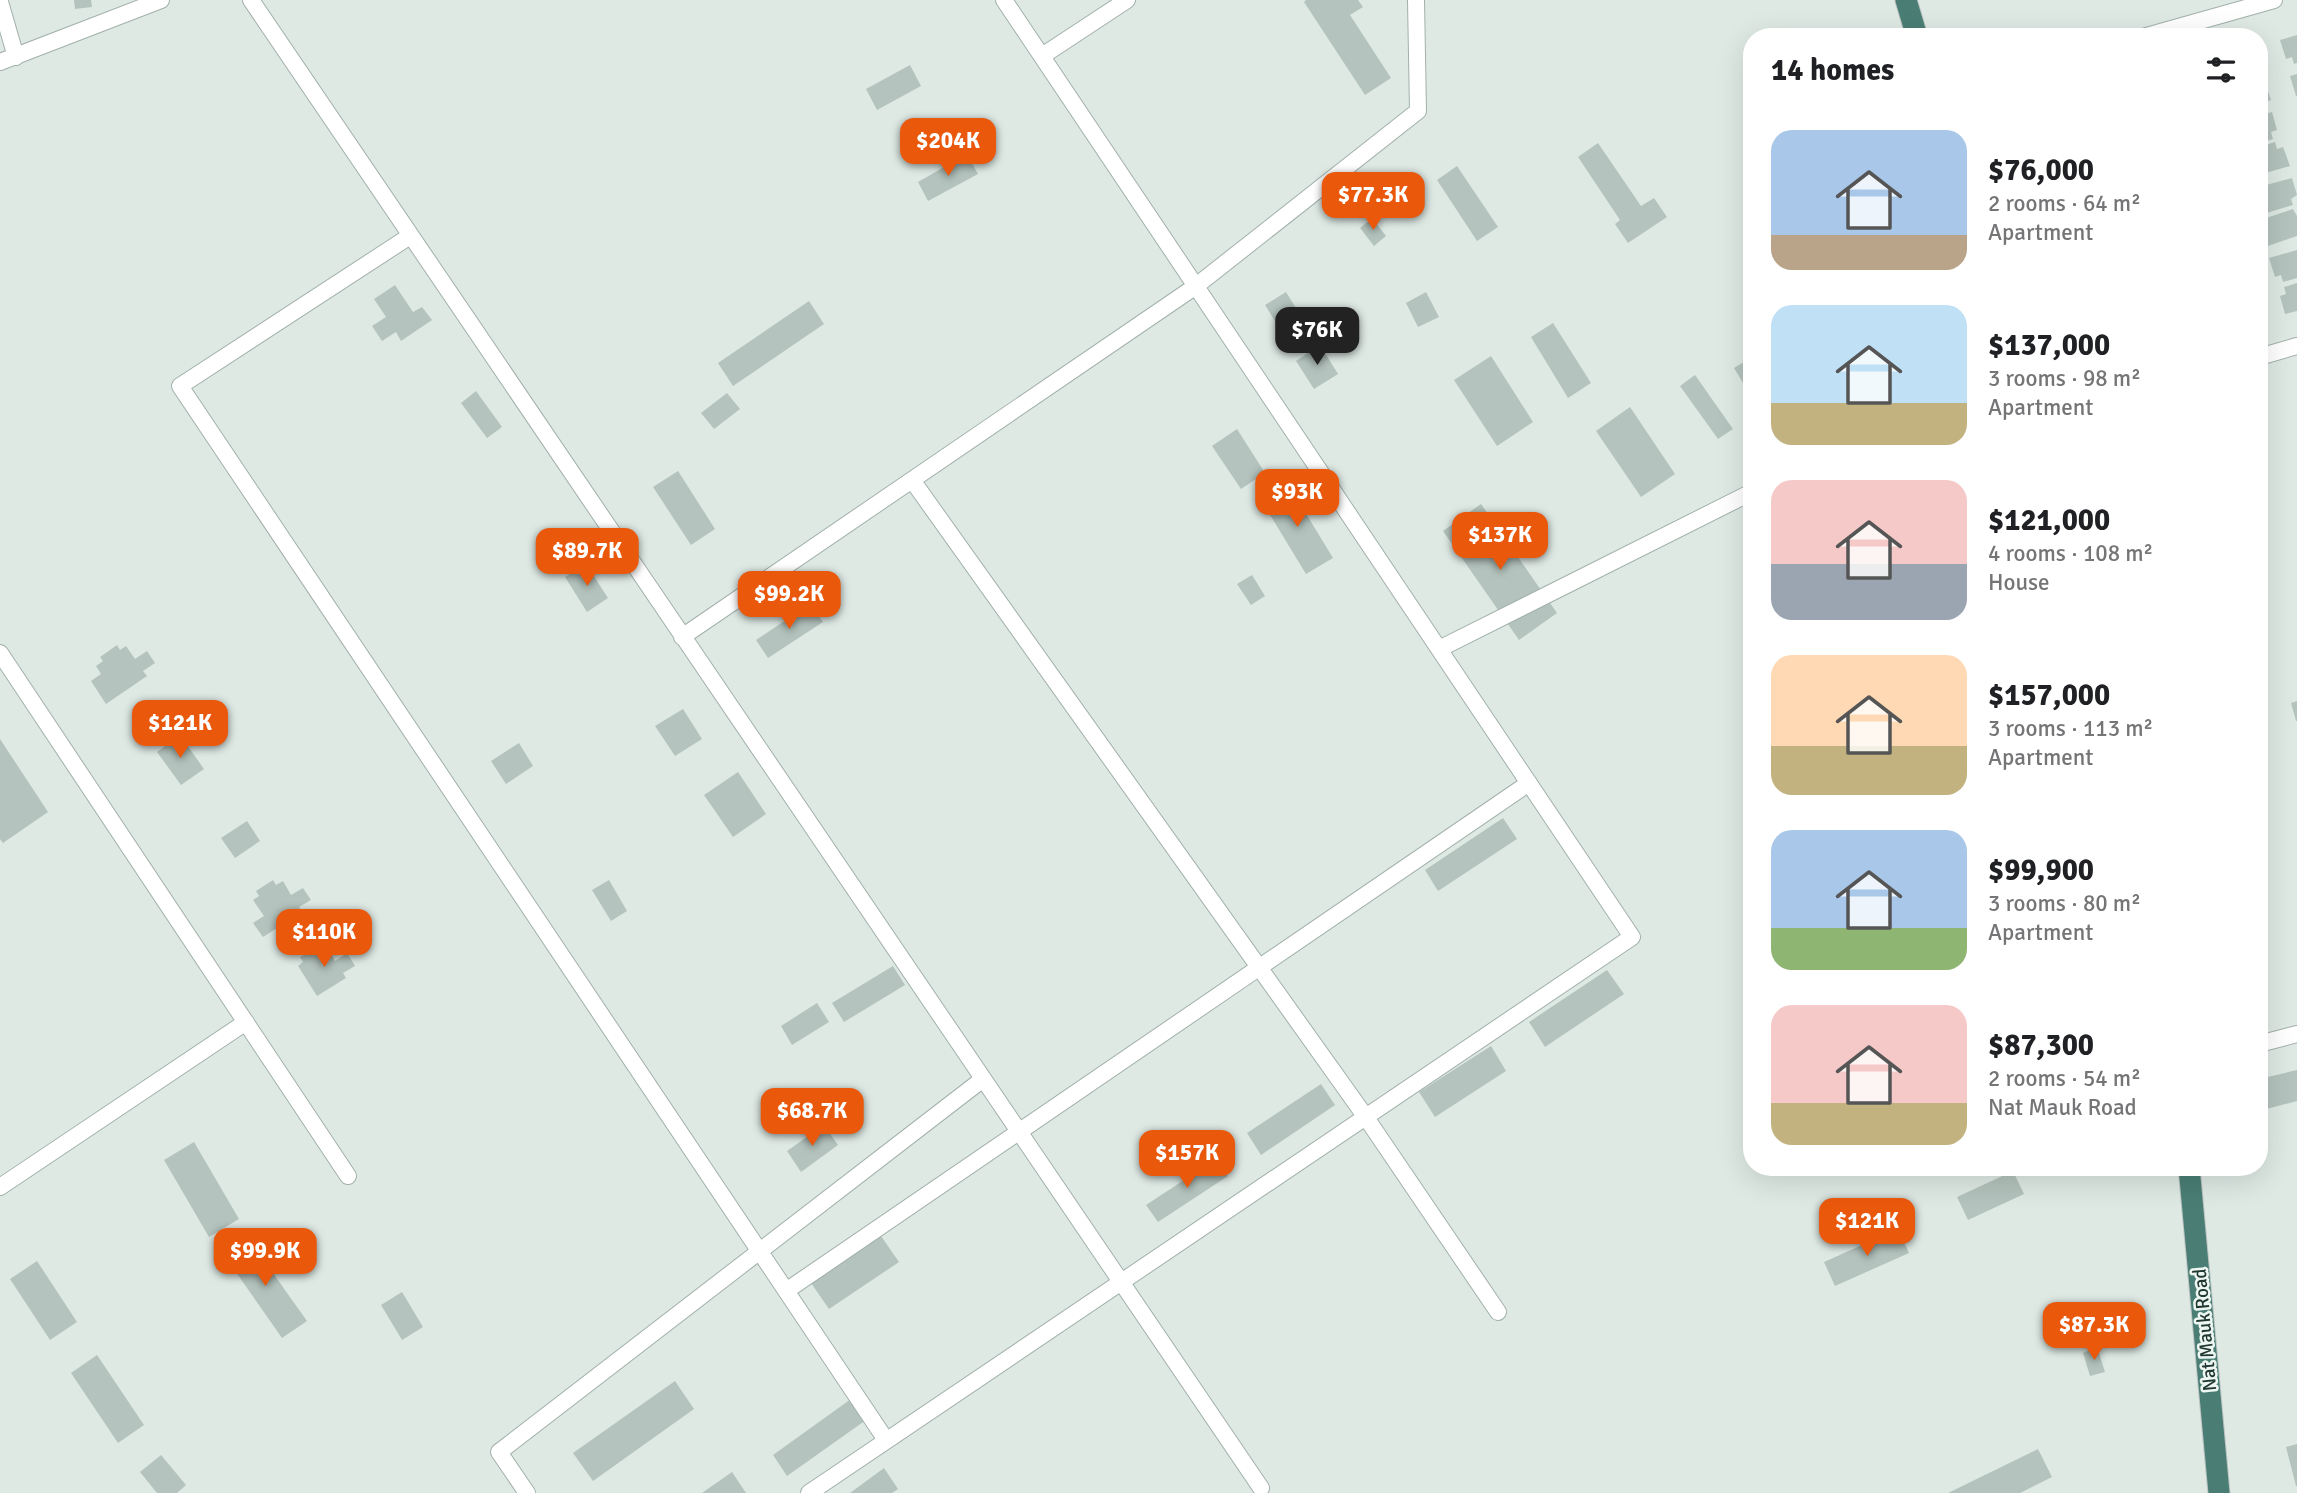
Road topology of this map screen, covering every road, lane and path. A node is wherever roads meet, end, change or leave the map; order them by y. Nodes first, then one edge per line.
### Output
1 (161, 0) edge
2 (251, 0) edge
3 (1004, 0) edge
4 (1126, 0) edge
5 (1416, 0) edge
6 (1906, 0) edge
7 (2274, 0) edge
8 (0, 2) edge
9 (1914, 28) edge
10 (2175, 28) edge
11 (1042, 56) junction
12 (8, 60) edge
13 (410, 236) junction
14 (1196, 286) junction
15 (2297, 346) edge
16 (2268, 354) edge
17 (912, 480) junction
18 (1743, 497) edge
19 (682, 637) junction
20 (1439, 649) junction
21 (0, 653) edge
22 (1529, 783) junction
23 (1259, 968) junction
24 (246, 1022) junction
25 (2297, 1034) edge
26 (2268, 1042) edge
27 (983, 1079) junction
28 (1365, 1116) junction
29 (1019, 1132) junction
30 (348, 1176) dead end
31 (2190, 1176) edge
32 (0, 1187) edge
33 (758, 1250) junction
34 (1120, 1280) junction
35 (786, 1291) junction
36 (1499, 1312) dead end
37 (886, 1440) junction
38 (1261, 1488) dead end
39 (527, 1493) edge
40 (809, 1493) edge
41 (2219, 1493) edge

1 - 12 street
2 - 13 street
3 - 11 street
4 - 11 street
5 - 14 street
6 - 9 highway
7 - 10 street
8 - 12 street
11 - 14 street
13 - 19 street
13 - 33 street
14 - 17 street
14 - 20 street
15 - 16 street
17 - 19 street
17 - 23 street
18 - 20 street
19 - 27 street
20 - 22 street
21 - 24 street
22 - 23 street
22 - 28 street
23 - 28 street
23 - 29 street
24 - 30 street
24 - 32 street
25 - 26 street
27 - 29 street
27 - 33 street
28 - 34 street
28 - 36 street
29 - 34 street
29 - 35 street
31 - 41 highway, Nat Mauk Road
33 - 35 street
33 - 39 street
34 - 37 street
34 - 38 street
35 - 37 street
37 - 40 street

